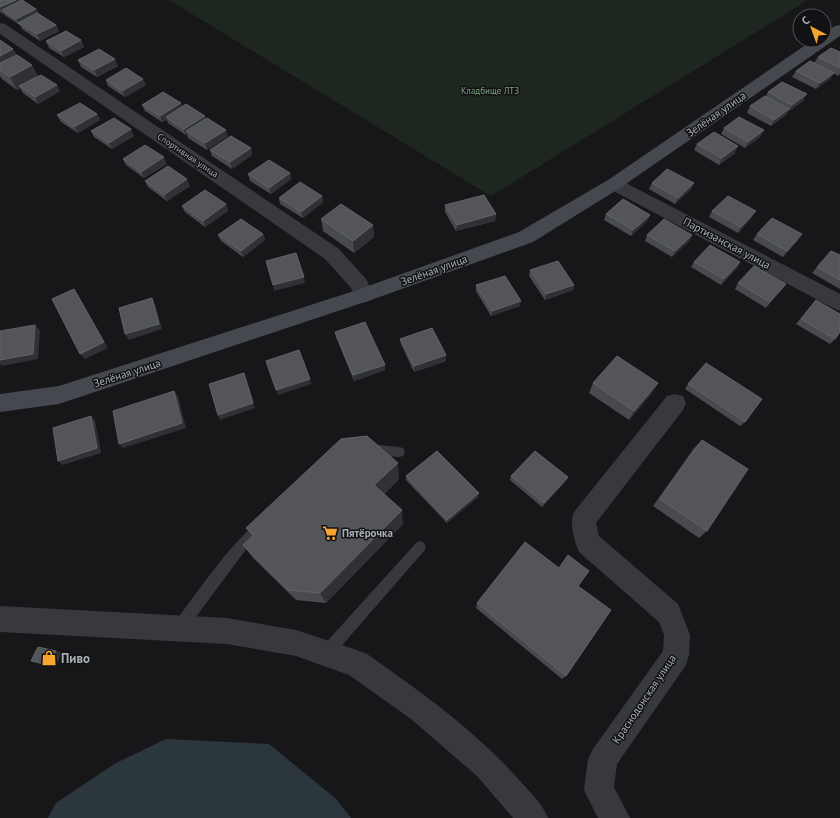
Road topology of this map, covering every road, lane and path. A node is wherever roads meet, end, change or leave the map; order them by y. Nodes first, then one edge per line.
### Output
1 (0, 27) edge
2 (812, 48) edge
3 (614, 184) junction
4 (364, 294) junction
5 (840, 303) edge
6 (0, 403) edge
7 (674, 403) dead end
8 (356, 448) edge
9 (399, 452) dead end
10 (270, 519) edge
11 (420, 547) dead end
12 (0, 619) edge
13 (178, 628) junction
14 (326, 653) junction
15 (533, 818) edge
16 (615, 818) edge

1 - 4 street, Спортивная улица
2 - 3 street, Зелёная улица
3 - 4 street, Зелёная улица
3 - 5 street, Партизанская улица
4 - 6 street, Зелёная улица
7 - 16 street, Краснодонская улица
8 - 9 lane
10 - 13 lane
11 - 14 lane
12 - 13 street
13 - 14 street
14 - 15 street

